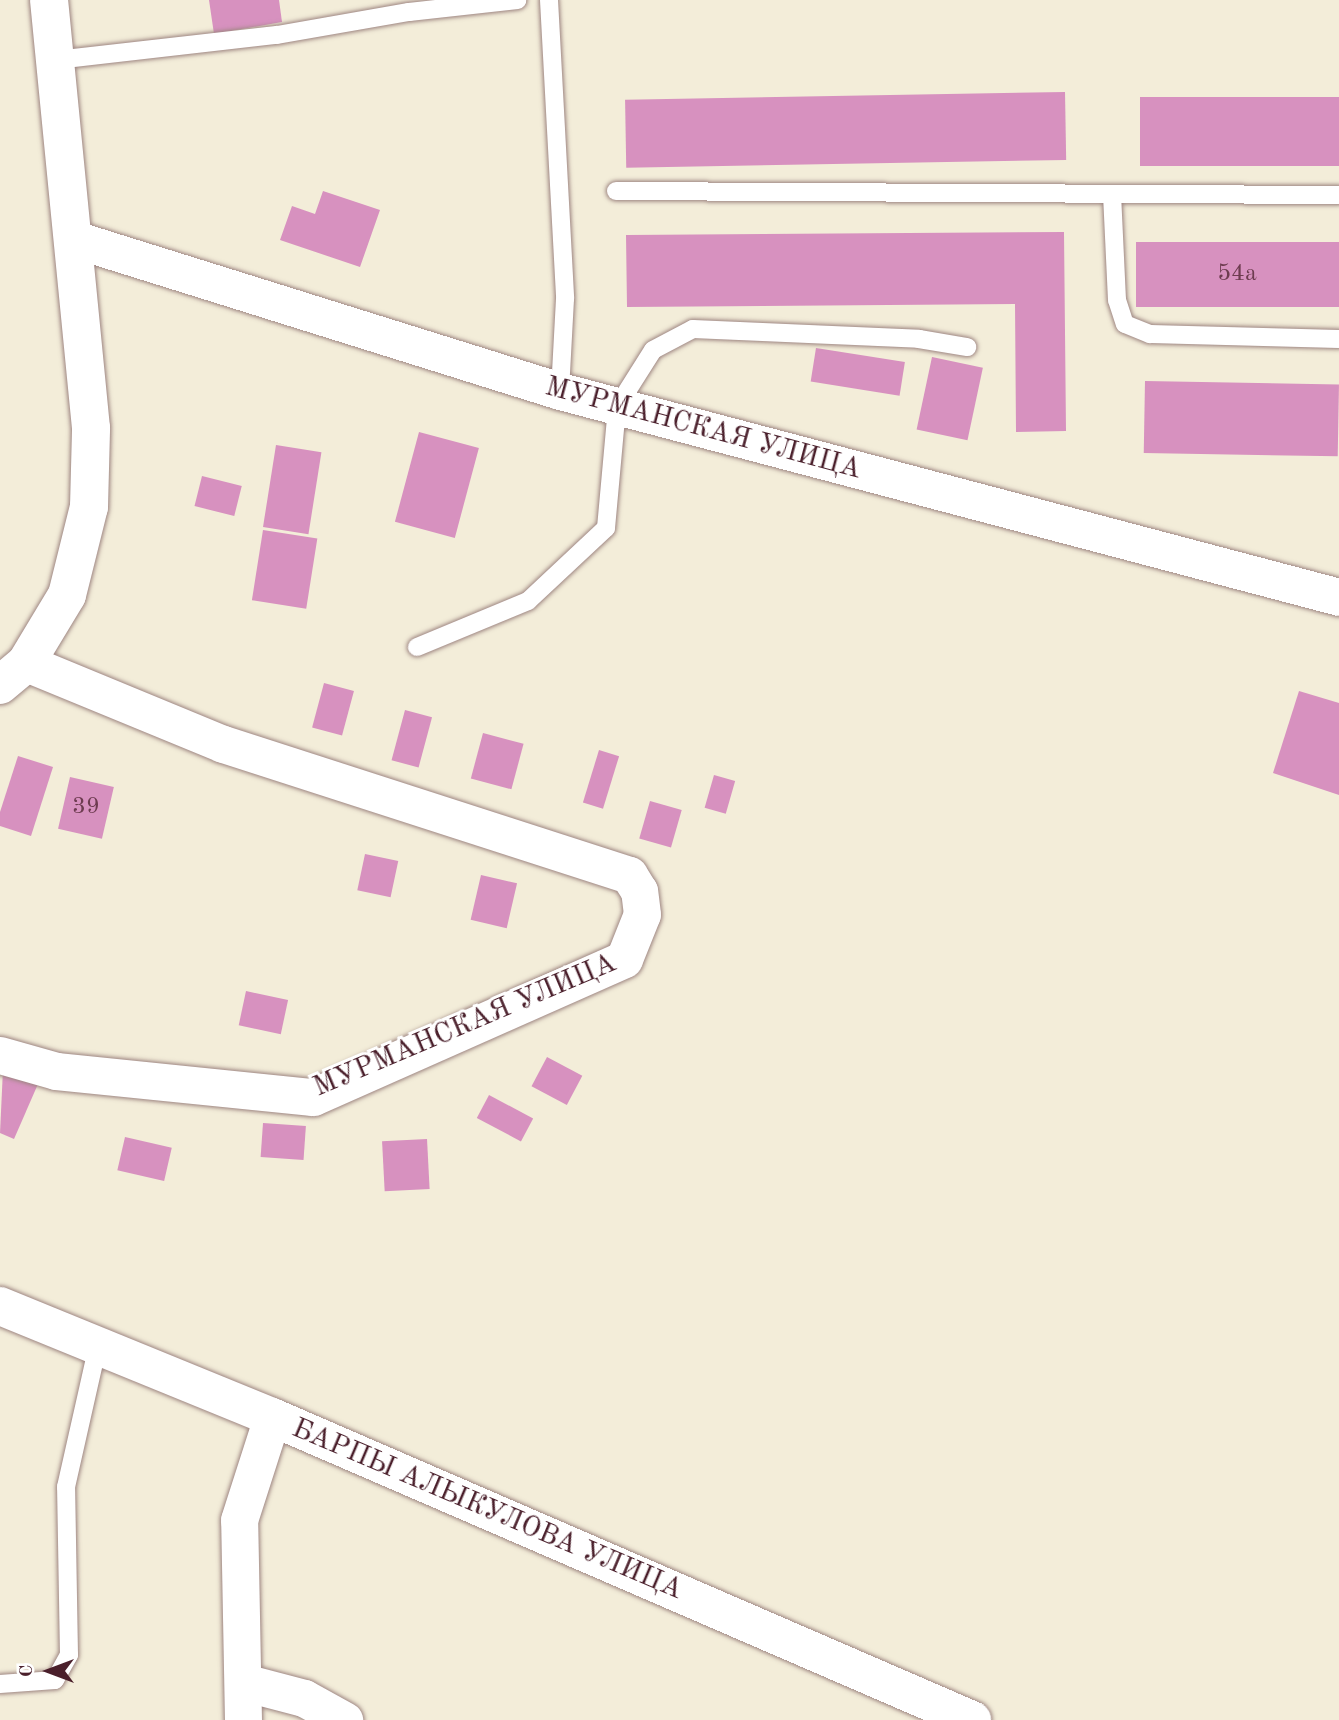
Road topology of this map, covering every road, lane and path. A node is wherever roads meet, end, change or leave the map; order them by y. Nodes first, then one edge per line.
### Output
1 (49, 0) edge
2 (517, 0) edge
3 (549, 0) edge
4 (56, 61) junction
5 (616, 191) dead end
6 (1112, 194) junction
7 (1339, 195) edge
8 (74, 239) junction
9 (1339, 340) edge
10 (967, 347) dead end
11 (560, 391) junction
12 (617, 407) junction
13 (1339, 597) edge
14 (417, 647) dead end
15 (13, 674) edge
16 (0, 1055) edge
17 (0, 1306) edge
18 (98, 1345) junction
19 (272, 1417) junction
20 (243, 1682) junction
21 (0, 1684) edge
22 (243, 1720) edge
23 (344, 1720) edge
24 (972, 1720) edge

1 - 4 main road, МУРМАНСКАЯ УЛИЦА
2 - 4 lane
3 - 11 lane
4 - 8 main road, МУРМАНСКАЯ УЛИЦА
5 - 6 lane
6 - 7 lane
6 - 9 lane
8 - 11 street, МУРМАНСКАЯ УЛИЦА
8 - 15 main road, МУРМАНСКАЯ УЛИЦА
10 - 12 lane
11 - 12 street, МУРМАНСКАЯ УЛИЦА
12 - 13 street, МУРМАНСКАЯ УЛИЦА
12 - 14 lane
15 - 16 street, МУРМАНСКАЯ УЛИЦА
17 - 18 main road, БАРПЫ АЛЫКУЛОВА УЛИЦА
18 - 19 main road, БАРПЫ АЛЫКУЛОВА УЛИЦА
18 - 21 lane
19 - 20 street
19 - 24 main road, БАРПЫ АЛЫКУЛОВА УЛИЦА
20 - 22 street
20 - 23 street

